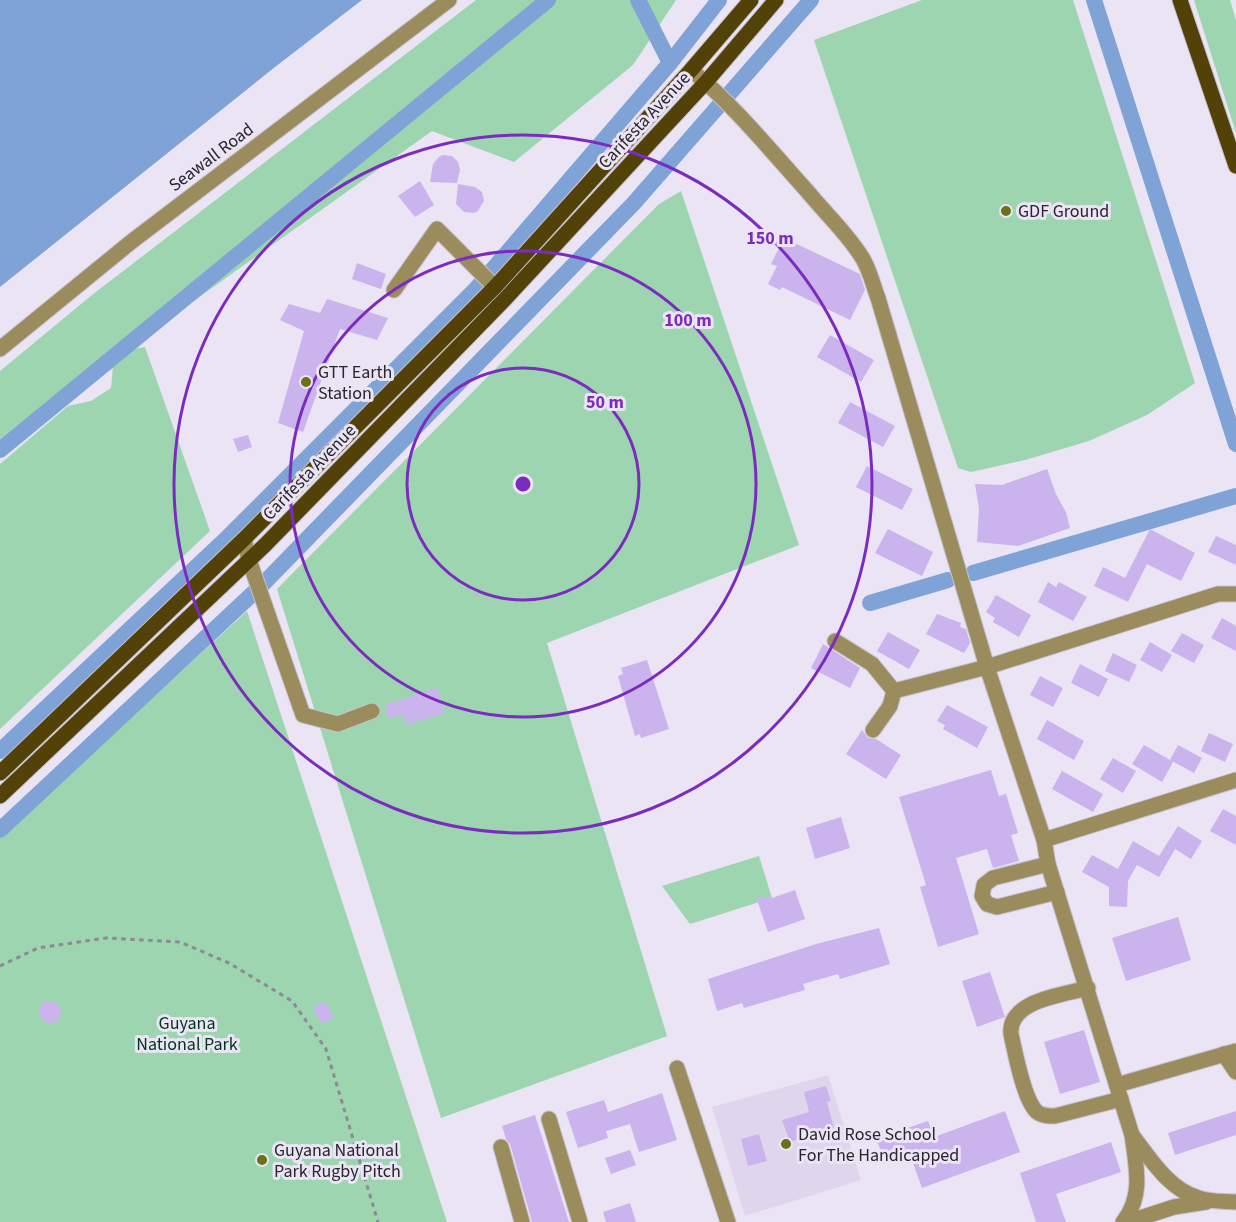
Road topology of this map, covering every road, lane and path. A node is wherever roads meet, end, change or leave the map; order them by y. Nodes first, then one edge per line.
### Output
1 (449, 0) edge
2 (751, 0) edge
3 (776, 0) edge
4 (1180, 0) edge
5 (691, 70) junction
6 (706, 82) junction
7 (1236, 166) edge
8 (495, 287) junction
9 (394, 290) dead end
10 (0, 349) edge
11 (244, 539) junction
12 (252, 568) junction
13 (1236, 594) edge
14 (835, 641) dead end
15 (987, 667) junction
16 (894, 691) junction
17 (372, 711) dead end
18 (873, 730) dead end
19 (0, 773) edge
20 (1236, 780) edge
21 (0, 796) edge
22 (1044, 840) junction
23 (1048, 864) junction
24 (1057, 891) junction
25 (0, 966) edge
26 (1088, 988) junction
27 (1230, 1053) edge
28 (678, 1068) dead end
29 (1236, 1072) edge
30 (1119, 1092) junction
31 (549, 1119) dead end
32 (1132, 1135) junction
33 (501, 1147) dead end
34 (1217, 1201) junction
35 (1236, 1202) edge
36 (378, 1222) edge
37 (522, 1222) edge
38 (580, 1222) edge
39 (728, 1222) edge
40 (1123, 1222) edge
41 (1128, 1222) edge

1 - 10 street, Seawall Road
2 - 5 main road, Carifesta Avenue
3 - 6 main road, Carifesta Avenue
4 - 7 main road
5 - 6 street
5 - 8 main road, Carifesta Avenue
6 - 12 main road, Carifesta Avenue
6 - 15 street
8 - 9 street
8 - 11 main road, Carifesta Avenue
11 - 12 street
11 - 19 main road, Carifesta Avenue
12 - 17 street
12 - 21 main road, Carifesta Avenue
13 - 15 street
14 - 16 street
15 - 16 street
15 - 22 street
16 - 18 street
20 - 22 street
22 - 23 street
23 - 24 street
23 - 24 street
24 - 26 street
25 - 36 path
26 - 30 street
26 - 30 street
27 - 29 street
27 - 30 street
28 - 39 street
30 - 32 street
31 - 38 street
32 - 34 street
32 - 40 street
33 - 37 street
34 - 35 street
34 - 41 street

